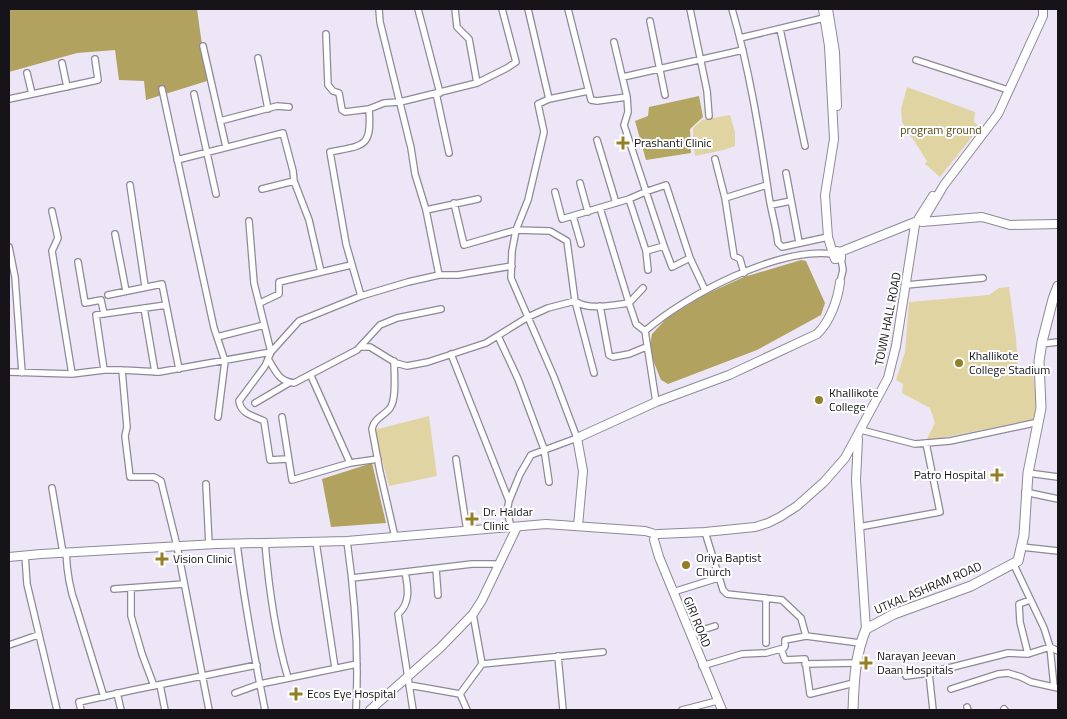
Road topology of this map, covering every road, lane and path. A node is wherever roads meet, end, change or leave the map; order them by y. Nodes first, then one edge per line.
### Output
1 (379, 9) edge
2 (418, 9) edge
3 (455, 9) edge
4 (502, 9) edge
5 (528, 9) edge
6 (568, 9) edge
7 (690, 9) edge
8 (732, 9) edge
9 (823, 9) edge
10 (828, 9) edge
11 (1043, 9) edge
12 (824, 18) junction
13 (650, 21) dead end
14 (780, 29) junction
15 (326, 34) dead end
16 (740, 38) junction
17 (614, 42) dead end
18 (204, 46) dead end
19 (743, 50) junction
20 (258, 58) dead end
21 (95, 59) dead end
22 (700, 59) junction
23 (916, 60) dead end
24 (62, 63) dead end
25 (660, 68) junction
26 (27, 73) dead end
27 (623, 77) junction
28 (477, 83) junction
29 (66, 87) junction
30 (162, 89) dead end
31 (1005, 89) junction
32 (588, 91) junction
33 (438, 93) junction
34 (32, 94) junction
35 (194, 94) dead end
36 (665, 95) dead end
37 (627, 97) junction
38 (9, 99) edge
39 (548, 99) junction
40 (400, 102) junction
41 (290, 107) dead end
42 (268, 109) junction
43 (369, 109) junction
44 (709, 116) dead end
45 (220, 121) junction
46 (597, 140) dead end
47 (805, 146) dead end
48 (226, 147) junction
49 (207, 152) junction
50 (450, 153) dead end
51 (716, 159) dead end
52 (177, 160) junction
53 (786, 173) dead end
54 (294, 181) junction
55 (580, 183) dead end
56 (130, 185) dead end
57 (767, 185) junction
58 (262, 189) dead end
59 (555, 192) dead end
60 (645, 192) junction
61 (216, 194) dead end
62 (725, 198) junction
63 (478, 199) dead end
64 (629, 199) junction
65 (791, 201) junction
66 (454, 203) junction
67 (616, 203) junction
68 (771, 205) junction
69 (600, 208) junction
70 (426, 210) junction
71 (52, 211) dead end
72 (588, 212) junction
73 (573, 216) junction
74 (249, 221) dead end
75 (918, 223) junction
76 (1058, 224) edge
77 (516, 230) junction
78 (115, 234) dead end
79 (828, 237) junction
80 (800, 242) junction
81 (581, 244) dead end
82 (664, 246) junction
83 (9, 247) edge
84 (646, 251) junction
85 (838, 255) junction
86 (690, 258) junction
87 (78, 262) dead end
88 (351, 265) junction
89 (512, 266) junction
90 (648, 270) dead end
91 (321, 272) junction
92 (744, 273) junction
93 (439, 275) junction
94 (983, 278) dead end
95 (840, 282) joint
96 (906, 285) junction
97 (145, 286) junction
98 (1058, 286) edge
99 (642, 288) dead end
100 (705, 290) junction
101 (126, 291) junction
102 (108, 295) dead end
103 (361, 296) junction
104 (575, 301) junction
105 (260, 303) junction
106 (629, 304) junction
107 (166, 305) junction
108 (600, 306) junction
109 (144, 308) junction
110 (441, 308) dead end
111 (104, 314) junction
112 (528, 317) junction
113 (264, 325) junction
114 (644, 330) junction
115 (498, 336) junction
116 (217, 338) junction
117 (1058, 342) edge
118 (1041, 344) junction
119 (360, 347) junction
120 (646, 347) junction
121 (271, 352) junction
122 (451, 354) junction
123 (268, 359) junction
124 (225, 360) junction
125 (394, 362) junction
126 (179, 369) junction
127 (104, 370) junction
128 (122, 370) junction
129 (9, 372) edge
130 (155, 372) junction
131 (22, 373) junction
132 (594, 373) dead end
133 (72, 374) junction
134 (311, 376) junction
135 (289, 383) junction
136 (656, 402) junction
137 (255, 403) dead end
138 (218, 417) dead end
139 (282, 417) dead end
140 (1039, 422) junction
141 (859, 433) junction
142 (577, 438) junction
143 (926, 443) junction
144 (544, 449) junction
145 (846, 458) junction
146 (287, 459) junction
147 (456, 459) dead end
148 (378, 460) junction
149 (856, 461) junction
150 (350, 463) junction
151 (1028, 473) junction
152 (1058, 477) edge
153 (550, 482) dead end
154 (206, 484) dead end
155 (52, 488) dead end
156 (1025, 492) junction
157 (1058, 499) edge
158 (509, 501) junction
159 (578, 526) junction
160 (516, 527) junction
161 (859, 528) junction
162 (467, 531) junction
163 (705, 532) junction
164 (655, 536) junction
165 (395, 537) junction
166 (347, 541) junction
167 (316, 542) junction
168 (265, 543) junction
169 (237, 544) junction
170 (209, 545) junction
171 (177, 546) junction
172 (1022, 547) junction
173 (1058, 551) edge
174 (64, 552) junction
175 (25, 555) junction
176 (9, 557) edge
177 (500, 564) junction
178 (1014, 565) junction
179 (436, 569) junction
180 (404, 572) junction
181 (352, 578) junction
182 (718, 578) junction
183 (184, 584) junction
184 (131, 588) junction
185 (114, 589) dead end
186 (673, 592) junction
187 (438, 595) dead end
188 (766, 598) junction
189 (1030, 600) junction
190 (473, 616) junction
191 (715, 626) dead end
192 (690, 634) junction
193 (38, 635) junction
194 (806, 636) junction
195 (864, 637) junction
196 (766, 643) dead end
197 (9, 644) edge
198 (1050, 647) junction
199 (781, 648) junction
200 (1058, 651) edge
201 (603, 652) dead end
202 (1028, 654) junction
203 (558, 656) junction
204 (856, 663) junction
205 (357, 664) junction
206 (482, 664) junction
207 (805, 664) junction
208 (257, 665) junction
209 (702, 666) junction
210 (335, 668) junction
211 (929, 673) junction
212 (906, 676) dead end
213 (202, 677) junction
214 (288, 678) junction
215 (409, 680) junction
216 (854, 683) junction
217 (260, 684) junction
218 (157, 685) junction
219 (1056, 687) edge
220 (951, 689) dead end
221 (235, 692) dead end
222 (117, 693) junction
223 (460, 694) junction
224 (104, 697) junction
225 (718, 700) junction
226 (57, 710) edge
227 (81, 710) edge
228 (121, 710) edge
229 (165, 710) edge
230 (210, 710) edge
231 (266, 710) edge
232 (356, 710) edge
233 (370, 710) edge
234 (375, 710) edge
235 (413, 710) edge
236 (466, 710) edge
237 (563, 710) edge
238 (682, 710) edge
239 (722, 710) edge
240 (853, 710) edge
241 (857, 710) edge
242 (933, 710) edge

1 - 40 street
2 - 33 street
3 - 28 street
4 - 28 street
5 - 39 street
6 - 32 street
7 - 22 street
8 - 16 street
9 - 12 street
10 - 85 street
11 - 31 street
11 - 75 street
12 - 14 street
12 - 79 street
13 - 25 street
14 - 16 street
14 - 47 street
15 - 43 street
16 - 19 street
17 - 27 street
18 - 45 street
19 - 22 street
19 - 57 street
20 - 42 street
21 - 29 street
22 - 25 street
22 - 44 street
23 - 31 street
24 - 29 street
25 - 27 street
25 - 36 street
26 - 34 street
27 - 37 street
28 - 33 street
29 - 34 street
30 - 52 street
31 - 75 street
32 - 37 street
32 - 39 street
33 - 40 street
33 - 50 street
34 - 38 street
35 - 49 street
37 - 60 street
39 - 77 street
40 - 43 street
40 - 70 street
41 - 42 street
42 - 45 street
43 - 88 street
45 - 48 street
46 - 67 street
48 - 49 street
48 - 54 street
49 - 52 street
49 - 61 street
51 - 62 street
52 - 116 street
53 - 65 street
54 - 58 street
54 - 91 street
55 - 72 street
56 - 97 street
57 - 62 street
57 - 68 street
59 - 73 street
60 - 64 street
60 - 82 street
60 - 86 street
62 - 92 street
63 - 66 street
64 - 67 street
64 - 84 street
65 - 68 street
65 - 80 street
66 - 70 street
66 - 77 street
67 - 69 street
68 - 80 street
69 - 72 street
69 - 106 street
70 - 93 street
71 - 133 street
72 - 73 street
73 - 81 street
74 - 105 street
75 - 76 street
75 - 85 street
75 - 96 street, TOWN HALL ROAD
77 - 89 street
77 - 104 street
78 - 101 street
79 - 80 street
79 - 85 street
82 - 84 street
82 - 86 street
83 - 131 street
84 - 90 street
85 - 92 street
85 - 95 street
86 - 100 street
87 - 111 street
88 - 91 street
88 - 103 street
89 - 93 street
89 - 112 street
91 - 105 street
92 - 100 street
93 - 103 street
94 - 96 street
95 - 136 street
96 - 141 street, TOWN HALL ROAD
97 - 101 street
97 - 107 street
98 - 118 main road
99 - 106 street
100 - 114 street
101 - 102 street
103 - 121 street
104 - 108 street
104 - 112 street
104 - 132 street
105 - 113 street
106 - 108 street
106 - 114 street
107 - 109 street
107 - 126 street
108 - 120 street
109 - 111 street
109 - 130 street
110 - 119 street
111 - 127 street
112 - 115 street
112 - 142 street
113 - 116 street
113 - 121 street
114 - 120 street
115 - 122 street
115 - 144 street
116 - 124 street
117 - 118 street
118 - 140 main road
119 - 125 street
119 - 134 street
120 - 136 street
121 - 123 street
121 - 124 street
122 - 125 street
122 - 158 street
123 - 135 street
123 - 146 street
124 - 126 street
124 - 138 street
125 - 148 street
126 - 130 street
127 - 128 street
127 - 133 street
128 - 130 street
128 - 171 street
129 - 131 street
131 - 133 street
134 - 135 street
134 - 150 street
135 - 137 street
136 - 142 street
139 - 146 street
140 - 143 street
140 - 151 main road
141 - 143 street
141 - 145 street, TOWN HALL ROAD
141 - 149 street
142 - 144 street
142 - 159 street
143 - 161 street
144 - 153 street
144 - 158 street
145 - 149 street
145 - 163 street, TOWN HALL ROAD
146 - 150 street
147 - 162 street
148 - 150 street
148 - 165 street
149 - 161 street
151 - 152 street
151 - 156 main road
154 - 170 street
155 - 174 street
156 - 157 street
156 - 172 main road
158 - 160 street
159 - 160 street, TOWN HALL ROAD
159 - 164 street, TOWN HALL ROAD
160 - 162 street, TOWN HALL ROAD
160 - 177 street
160 - 190 street
161 - 195 street
162 - 165 street, TOWN HALL ROAD
163 - 164 street, TOWN HALL ROAD
163 - 182 street
164 - 186 street, GIRI ROAD
165 - 166 street, TOWN HALL ROAD
166 - 167 street, TOWN HALL ROAD
166 - 181 street
167 - 168 street, TOWN HALL ROAD
167 - 210 street
168 - 169 street, TOWN HALL ROAD
168 - 214 street
169 - 170 street, TOWN HALL ROAD
169 - 208 street
170 - 171 street, TOWN HALL ROAD
171 - 174 street, TOWN HALL ROAD
171 - 183 street
172 - 173 street
172 - 178 main road
174 - 175 street, TOWN HALL ROAD
174 - 224 street
175 - 176 street, TOWN HALL ROAD
175 - 193 street
177 - 179 street
177 - 190 street
178 - 189 street
178 - 195 main road, UTKAL ASHRAM ROAD
179 - 180 street
179 - 187 street
180 - 181 street
180 - 215 street
181 - 205 street
182 - 186 street
182 - 188 street
183 - 184 street
183 - 213 street
184 - 185 street
184 - 218 street
186 - 192 street, GIRI ROAD
188 - 194 street
188 - 196 street
189 - 198 street
189 - 202 street
190 - 206 street
190 - 215 street
191 - 192 street
192 - 209 street, GIRI ROAD
193 - 197 street
193 - 226 street
194 - 195 street
194 - 199 street
195 - 204 main road
195 - 241 main road
198 - 200 street
198 - 202 street
198 - 219 street
199 - 207 street
199 - 209 street
201 - 203 street
202 - 211 street
203 - 206 street
203 - 237 street
204 - 207 street
204 - 216 main road
205 - 210 street
205 - 232 street
206 - 223 street
207 - 216 street
208 - 213 street
208 - 217 street
209 - 225 street, GIRI ROAD
210 - 214 street
211 - 212 street
211 - 242 street
213 - 218 street
213 - 230 street
214 - 217 street
215 - 223 street
215 - 233 street
215 - 234 street
215 - 235 street
216 - 240 main road
217 - 221 street
217 - 231 street
218 - 222 street
218 - 229 street
219 - 220 street
222 - 224 street
222 - 228 street
223 - 236 street
224 - 227 street
225 - 238 street
225 - 239 street, GIRI ROAD

